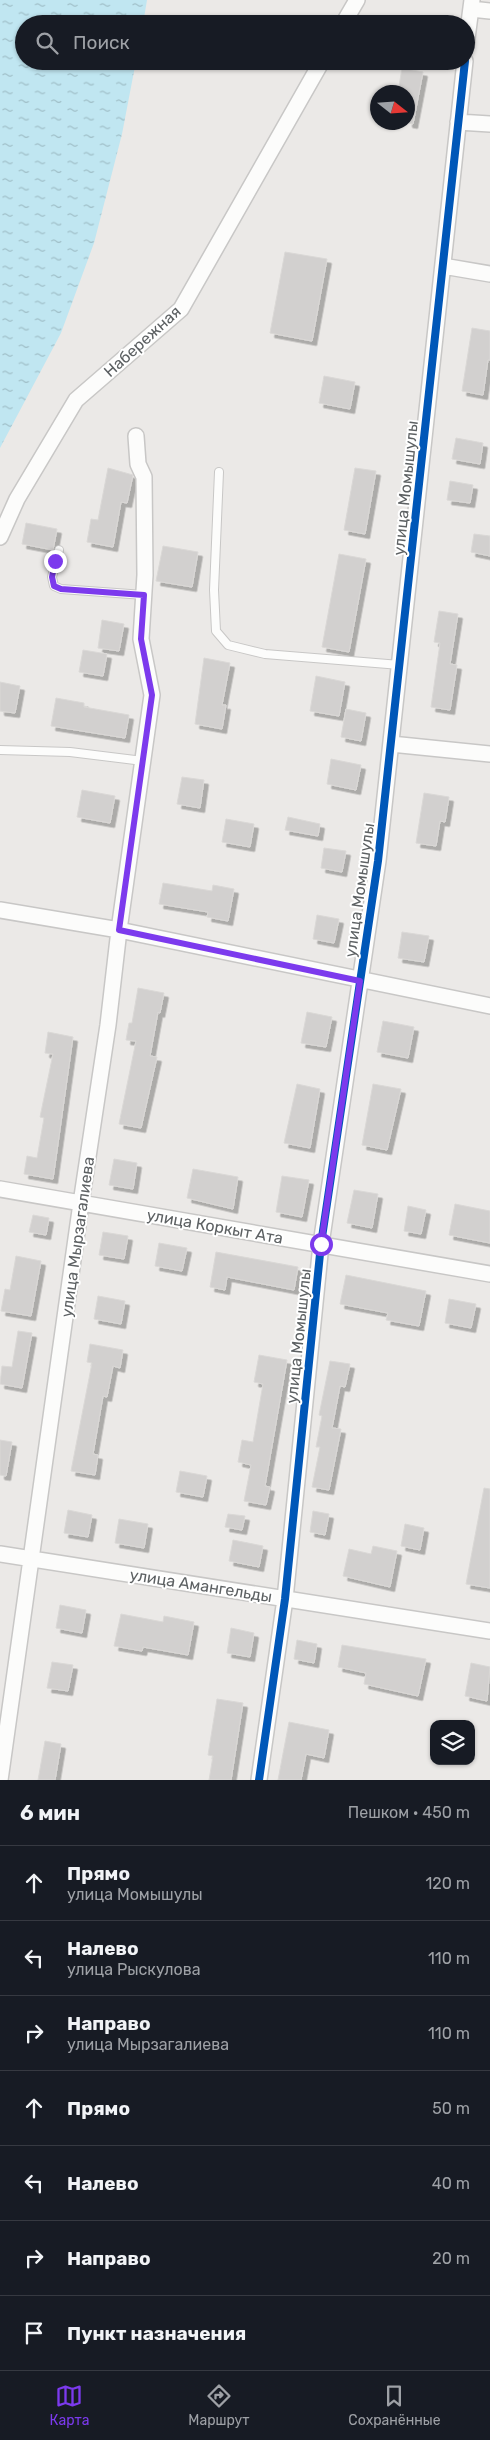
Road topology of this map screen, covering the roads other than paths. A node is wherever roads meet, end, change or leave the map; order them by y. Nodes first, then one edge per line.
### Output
1 (357, 0) edge
2 (471, 4) edge
3 (490, 11) edge
4 (348, 15) edge
5 (317, 70) edge
6 (464, 70) edge
7 (458, 122) junction
8 (490, 124) edge
9 (443, 266) junction
10 (490, 274) edge
11 (136, 436) dead end
12 (219, 472) dead end
13 (0, 537) edge
14 (59, 550) dead end
15 (144, 595) junction
16 (400, 665) junction
17 (391, 744) junction
18 (0, 750) edge
19 (490, 754) edge
20 (143, 761) junction
21 (0, 910) edge
22 (119, 930) junction
23 (360, 981) junction
24 (490, 1006) edge
25 (0, 1189) edge
26 (81, 1203) junction
27 (321, 1244) junction
28 (490, 1274) edge
29 (0, 1554) edge
30 (33, 1559) junction
31 (285, 1598) junction
32 (490, 1630) edge
33 (0, 1780) edge
34 (259, 1780) edge

1 - 4 street
2 - 3 street
5 - 13 street, Набережная
6 - 7 street, улица Момышулы
7 - 8 street
7 - 9 street, улица Момышулы
9 - 10 street
9 - 16 street, улица Момышулы
11 - 15 street, улица Мырзагалиева
12 - 16 lane
14 - 15 lane
15 - 20 street, улица Мырзагалиева
16 - 17 street, улица Момышулы
17 - 19 street
17 - 23 street, улица Момышулы
18 - 20 lane
20 - 22 street, улица Мырзагалиева
21 - 22 street
22 - 23 street
22 - 26 street, улица Мырзагалиева
23 - 24 street
23 - 27 street, улица Момышулы
25 - 26 street, улица Коркыт Ата
26 - 27 street, улица Коркыт Ата
26 - 30 street, улица Мырзагалиева
27 - 28 street, улица Коркыт Ата
27 - 31 street, улица Момышулы
29 - 30 street, улица Амангельды
30 - 31 street, улица Амангельды
30 - 33 street, улица Мырзагалиева
31 - 32 street, улица Амангельды
31 - 34 street, улица Момышулы

